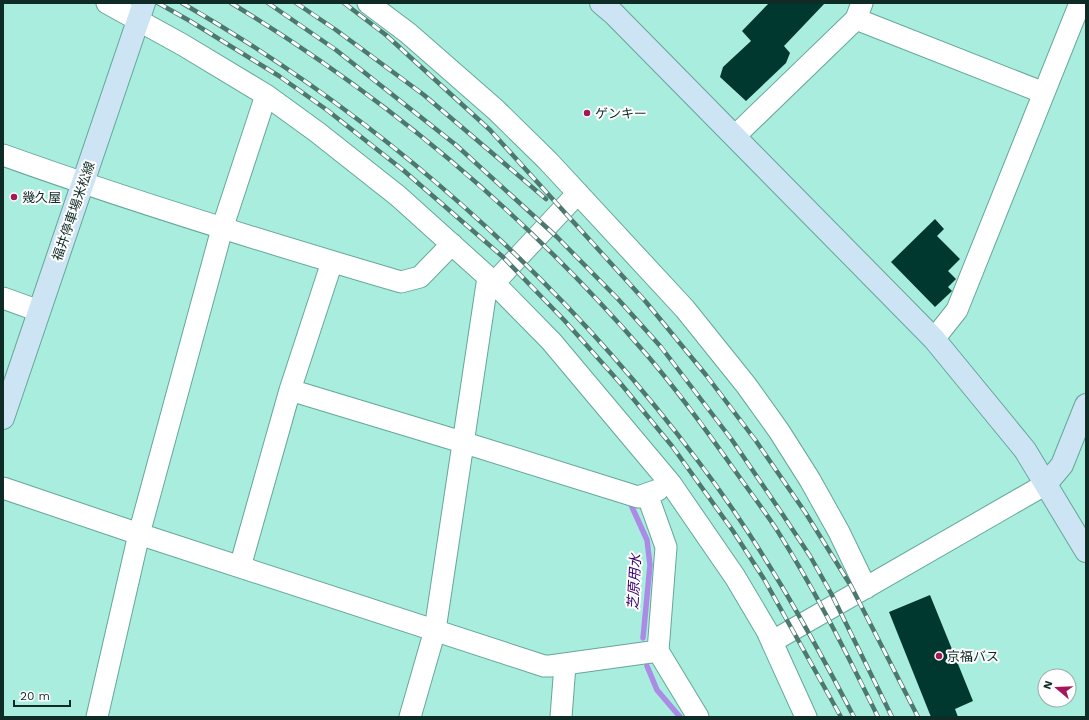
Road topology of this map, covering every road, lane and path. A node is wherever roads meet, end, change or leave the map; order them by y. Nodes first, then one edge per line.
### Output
1 (107, 3) edge
2 (368, 3) edge
3 (601, 3) edge
4 (1080, 3) edge
5 (859, 11) edge
6 (141, 12) edge
7 (1044, 93) junction
8 (266, 95) junction
9 (735, 136) junction
10 (3, 155) edge
11 (83, 183) junction
12 (578, 193) junction
13 (222, 229) junction
14 (452, 244) junction
15 (332, 262) junction
16 (491, 280) junction
17 (3, 298) edge
18 (39, 311) junction
19 (934, 339) junction
20 (290, 390) junction
21 (1086, 405) edge
22 (3, 418) edge
23 (462, 442) junction
24 (671, 484) junction
25 (1046, 484) junction
26 (3, 488) edge
27 (647, 494) junction
28 (139, 534) junction
29 (1086, 551) edge
30 (240, 567) junction
31 (866, 588) junction
32 (435, 630) junction
33 (772, 641) junction
34 (658, 651) junction
35 (565, 665) junction
36 (103, 715) edge
37 (410, 717) edge
38 (561, 717) edge
39 (698, 717) edge
40 (806, 717) edge

1 - 6 street
2 - 12 street
3 - 9 street
4 - 7 street
5 - 7 street
5 - 9 street
6 - 8 street
6 - 11 street, 福井停車場米松線
7 - 19 street
8 - 13 street
8 - 14 street
9 - 19 street
10 - 11 street
11 - 13 street
11 - 18 street, 福井停車場米松線
12 - 16 street
12 - 31 street
13 - 15 street
13 - 28 street
14 - 15 street
14 - 16 street
15 - 20 street
16 - 23 street
16 - 24 street
17 - 18 street
18 - 22 street, 福井停車場米松線
19 - 25 street
20 - 23 street
20 - 30 street
21 - 25 street
23 - 27 street
23 - 32 street
24 - 27 street
24 - 33 street
25 - 29 street
25 - 31 street
26 - 28 street
27 - 34 street
28 - 30 street
28 - 36 street
30 - 32 street
31 - 33 street
32 - 35 street
32 - 37 street
33 - 40 street
34 - 35 street
34 - 39 street
35 - 38 street

